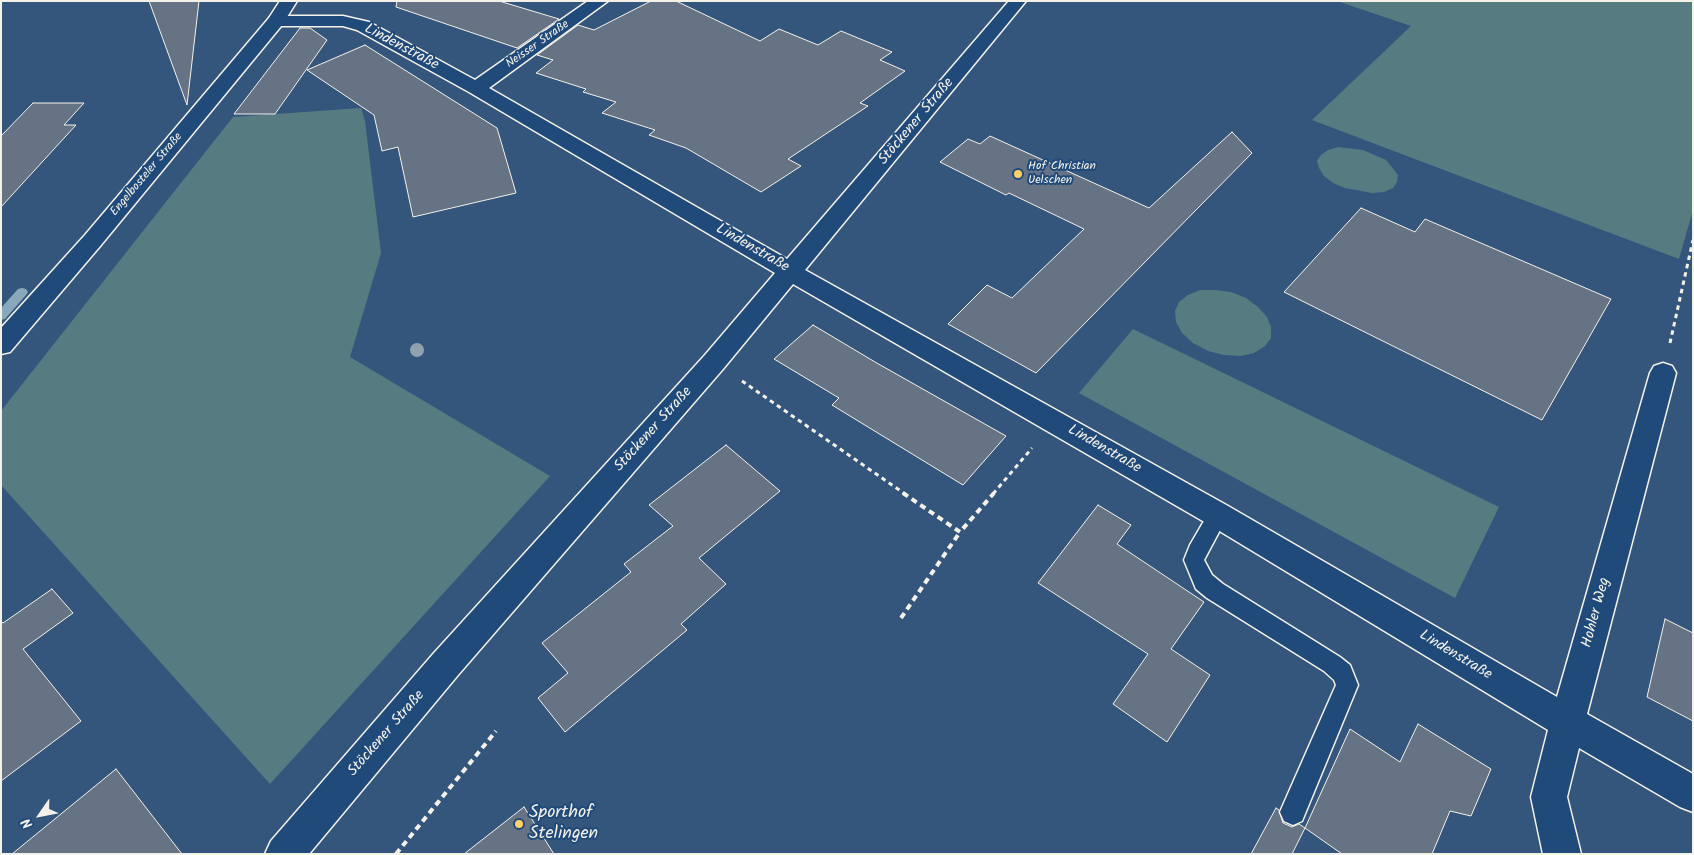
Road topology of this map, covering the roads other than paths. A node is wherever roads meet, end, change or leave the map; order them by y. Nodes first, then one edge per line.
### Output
1 (289, 1) edge
2 (600, 1) edge
3 (1018, 1) edge
4 (276, 21) junction
5 (476, 88) junction
6 (791, 272) junction
7 (1, 344) edge
8 (1663, 373) road end
9 (1218, 515) junction
10 (1569, 724) junction
11 (1693, 794) edge
12 (1293, 812) dead end
13 (284, 854) edge
14 (1562, 854) edge

1 - 4 street, Engelbosteler Straße
2 - 5 street, Neisser Straße
3 - 6 street, Stöckener Straße
4 - 5 street, Lindenstraße
4 - 7 street, Engelbosteler Straße
5 - 6 street, Lindenstraße
6 - 9 street, Lindenstraße
6 - 13 street, Stöckener Straße
8 - 10 street, Hohler Weg
9 - 10 street, Lindenstraße
9 - 12 lane
10 - 11 street, Lindenstraße
10 - 14 street, Hohler Weg

